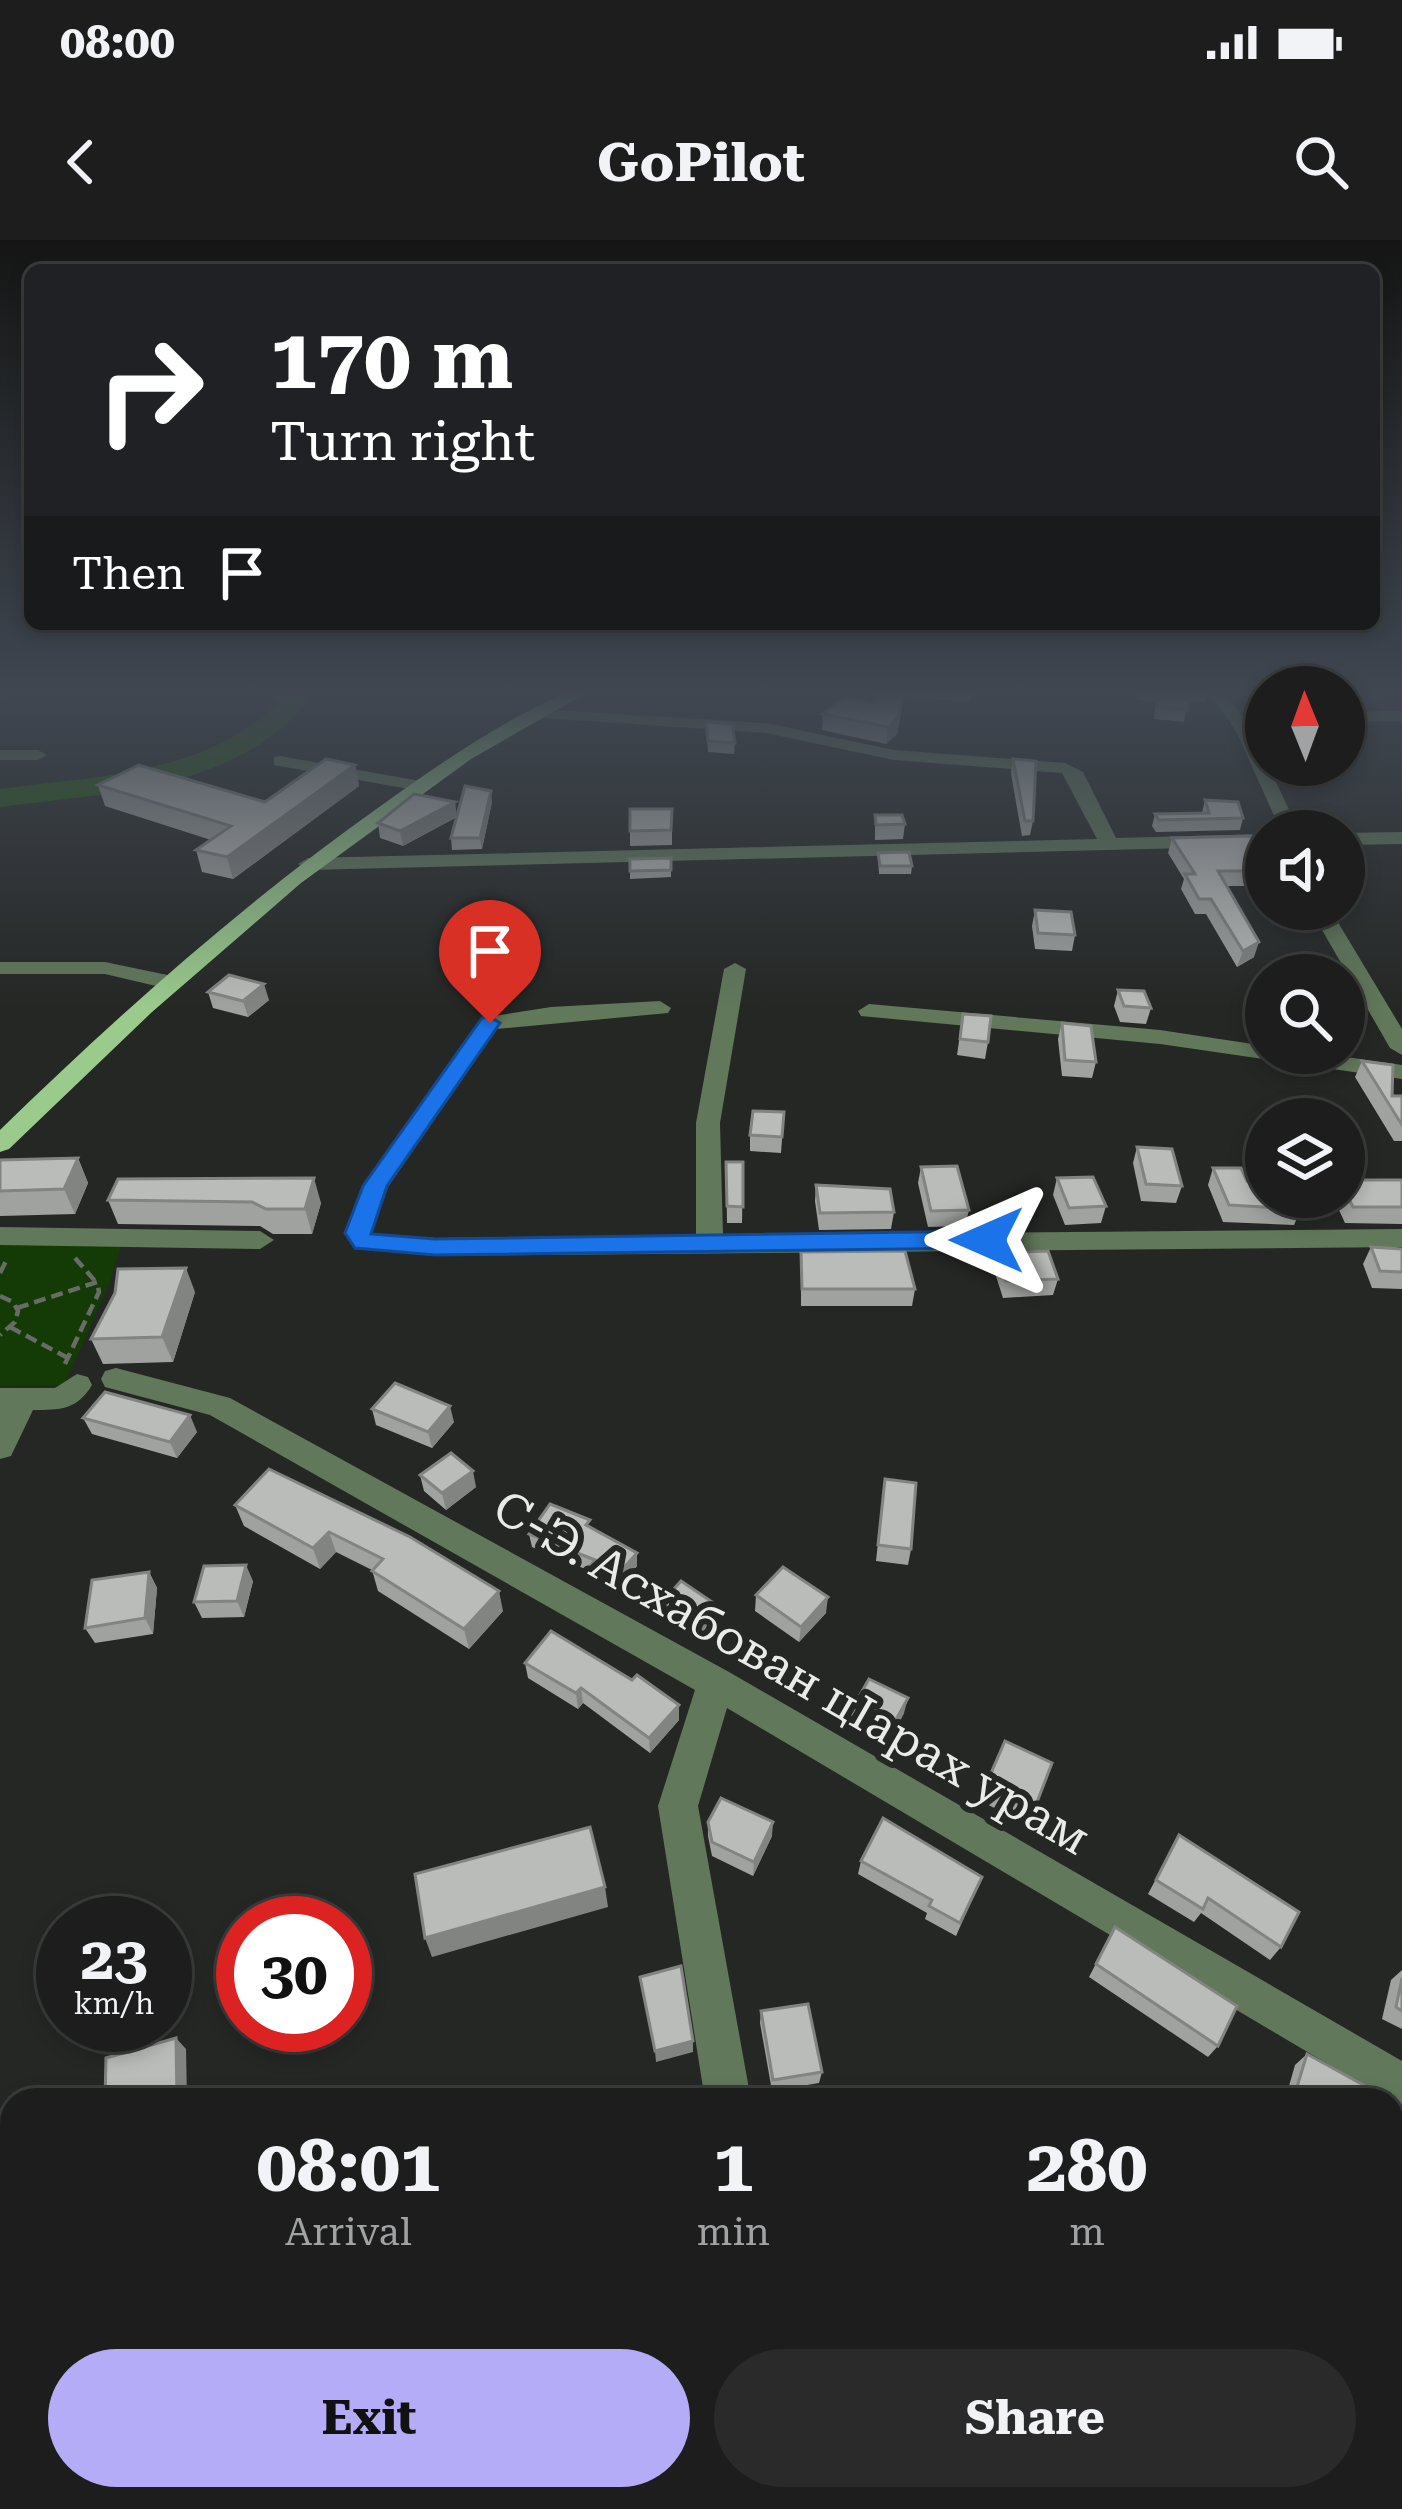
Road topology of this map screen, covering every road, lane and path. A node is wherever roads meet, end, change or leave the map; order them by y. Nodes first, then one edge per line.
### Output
1 (403, 798) edge
2 (1087, 798) edge
3 (1402, 838) edge
4 (1365, 839) edge
5 (1245, 840) edge
6 (1109, 843) junction
7 (308, 864) junction
8 (1332, 930) edge
9 (0, 968) edge
10 (735, 969) dead end
11 (169, 982) junction
12 (660, 1008) dead end
13 (869, 1011) dead end
14 (1402, 1048) edge
15 (1245, 1050) edge
16 (1365, 1067) edge
17 (1402, 1072) edge
18 (0, 1144) edge
19 (0, 1236) edge
20 (1402, 1238) edge
21 (260, 1240) dead end
22 (710, 1241) junction
23 (0, 1296) edge
24 (17, 1308) junction
25 (10, 1327) junction
26 (0, 1335) edge
27 (68, 1373) junction
28 (116, 1379) dead end
29 (11, 1399) edge
30 (0, 1447) edge
31 (716, 1683) junction
32 (1402, 2086) edge
33 (726, 2088) edge

1 - 7 main road
2 - 6 street
3 - 4 street
5 - 6 street
6 - 7 street
7 - 11 main road
8 - 14 street
9 - 11 street
10 - 22 street
11 - 18 main road
12 - 22 street
13 - 15 street
16 - 17 street
19 - 21 street
20 - 22 street
23 - 24 path
24 - 25 path
24 - 27 path
25 - 26 path
25 - 27 path
27 - 29 street
28 - 31 street, С-Э. Асхабован цIарах урам
29 - 30 street
31 - 32 street, С-Э. Асхабован цIарах урам
31 - 33 street

